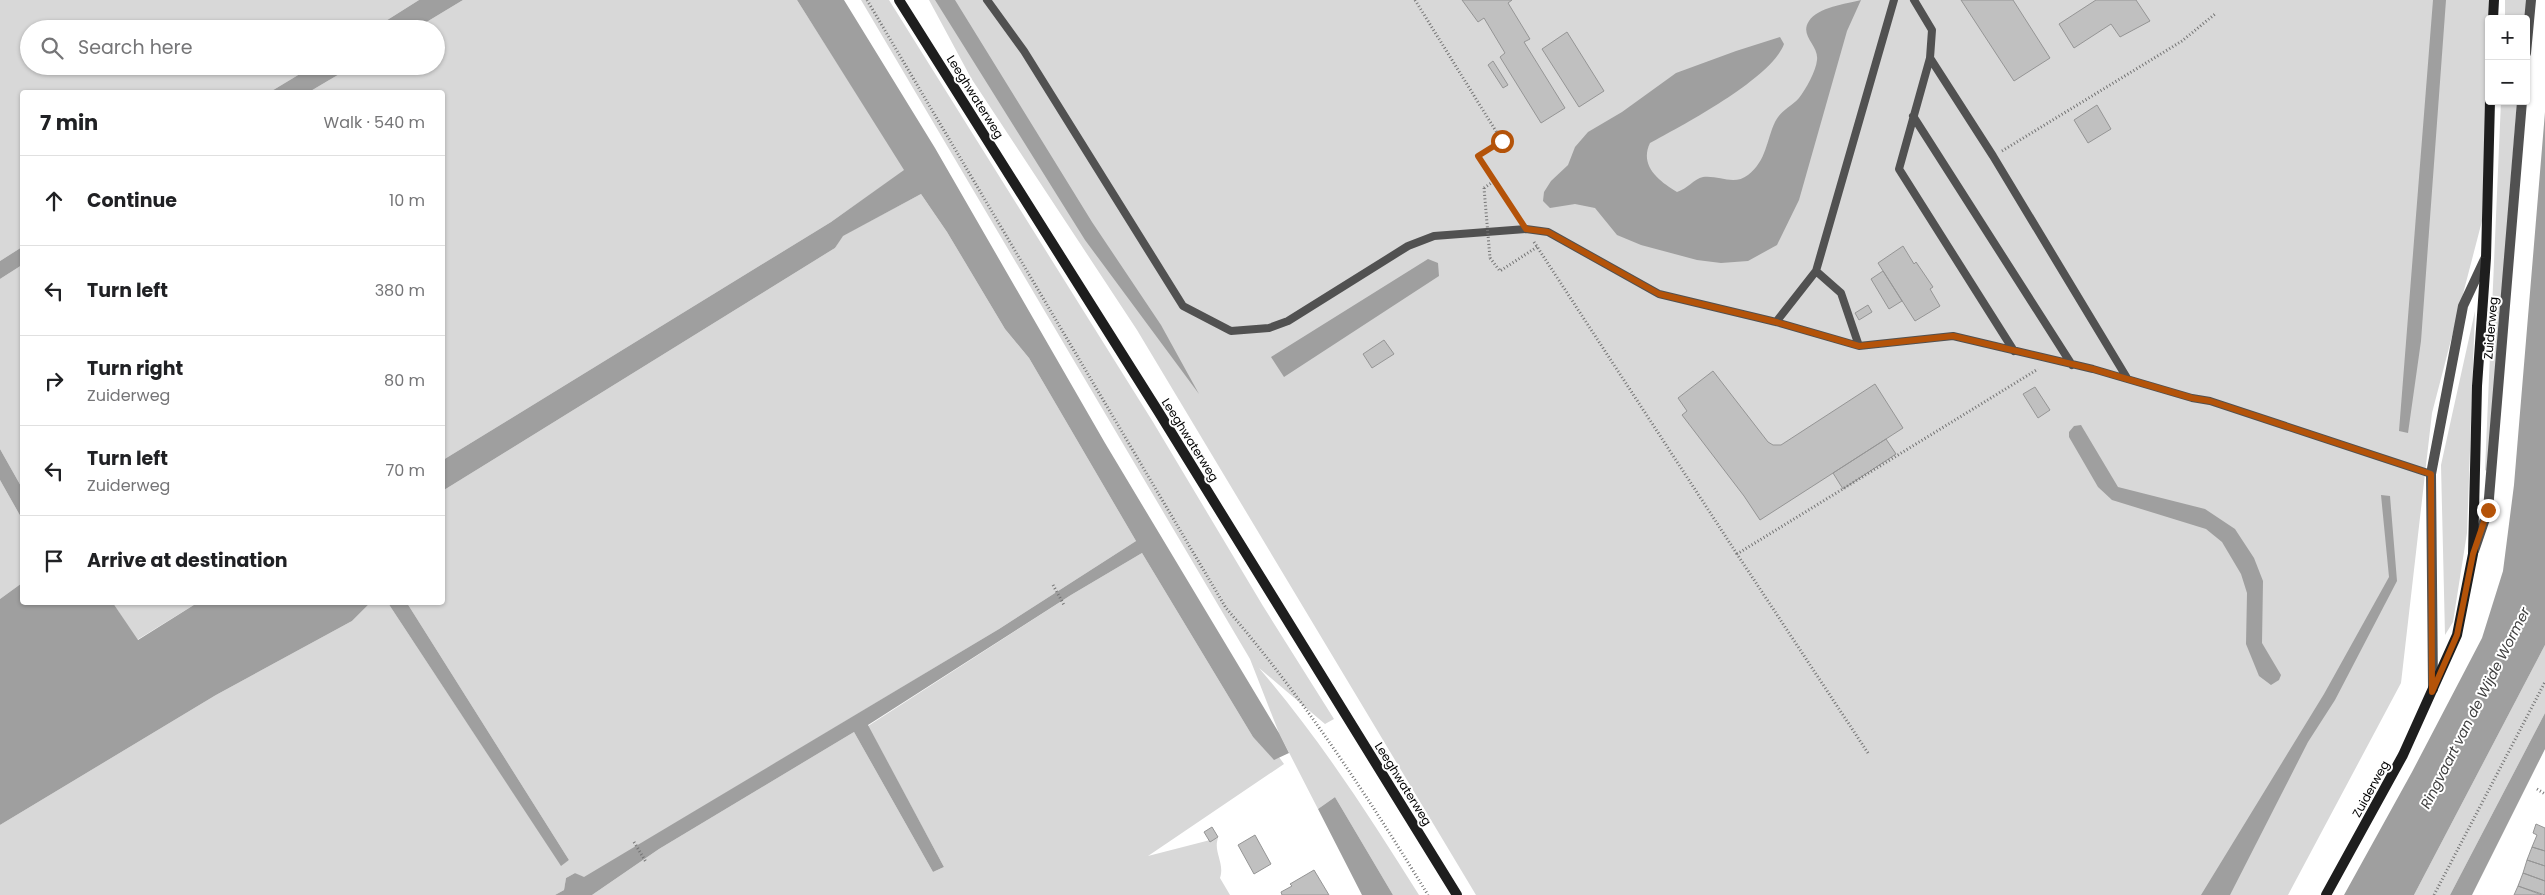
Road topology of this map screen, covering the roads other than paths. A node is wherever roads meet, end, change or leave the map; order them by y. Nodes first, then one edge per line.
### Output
1 (899, 0) edge
2 (987, 0) edge
3 (1894, 0) edge
4 (1914, 0) edge
5 (2494, 0) edge
6 (2531, 0) edge
7 (2493, 15) edge
8 (2530, 15) edge
9 (1930, 58) junction
10 (2490, 105) edge
11 (2522, 105) edge
12 (1914, 116) junction
13 (2486, 258) junction
14 (1816, 271) junction
15 (1776, 322) junction
16 (1859, 346) junction
17 (2014, 351) junction
18 (2072, 364) junction
19 (2127, 378) junction
20 (2431, 474) junction
21 (2473, 554) junction
22 (2432, 692) junction
23 (1457, 895) edge
24 (2326, 895) edge

1 - 23 main road, Leeghwaterweg
2 - 15 lane
3 - 14 lane
4 - 9 lane
5 - 7 main road
6 - 8 street
9 - 12 lane
9 - 19 lane
10 - 13 main road, Zuiderweg
11 - 21 street, Zuiderweg
12 - 17 lane
12 - 18 lane
13 - 20 street, Zuiderweg
13 - 21 main road, Zuiderweg
14 - 15 lane
14 - 16 lane
15 - 16 lane
16 - 17 lane
17 - 18 lane
18 - 19 lane
19 - 20 lane
20 - 22 street, Zuiderweg
21 - 22 main road, Zuiderweg
22 - 24 main road, Zuiderweg

